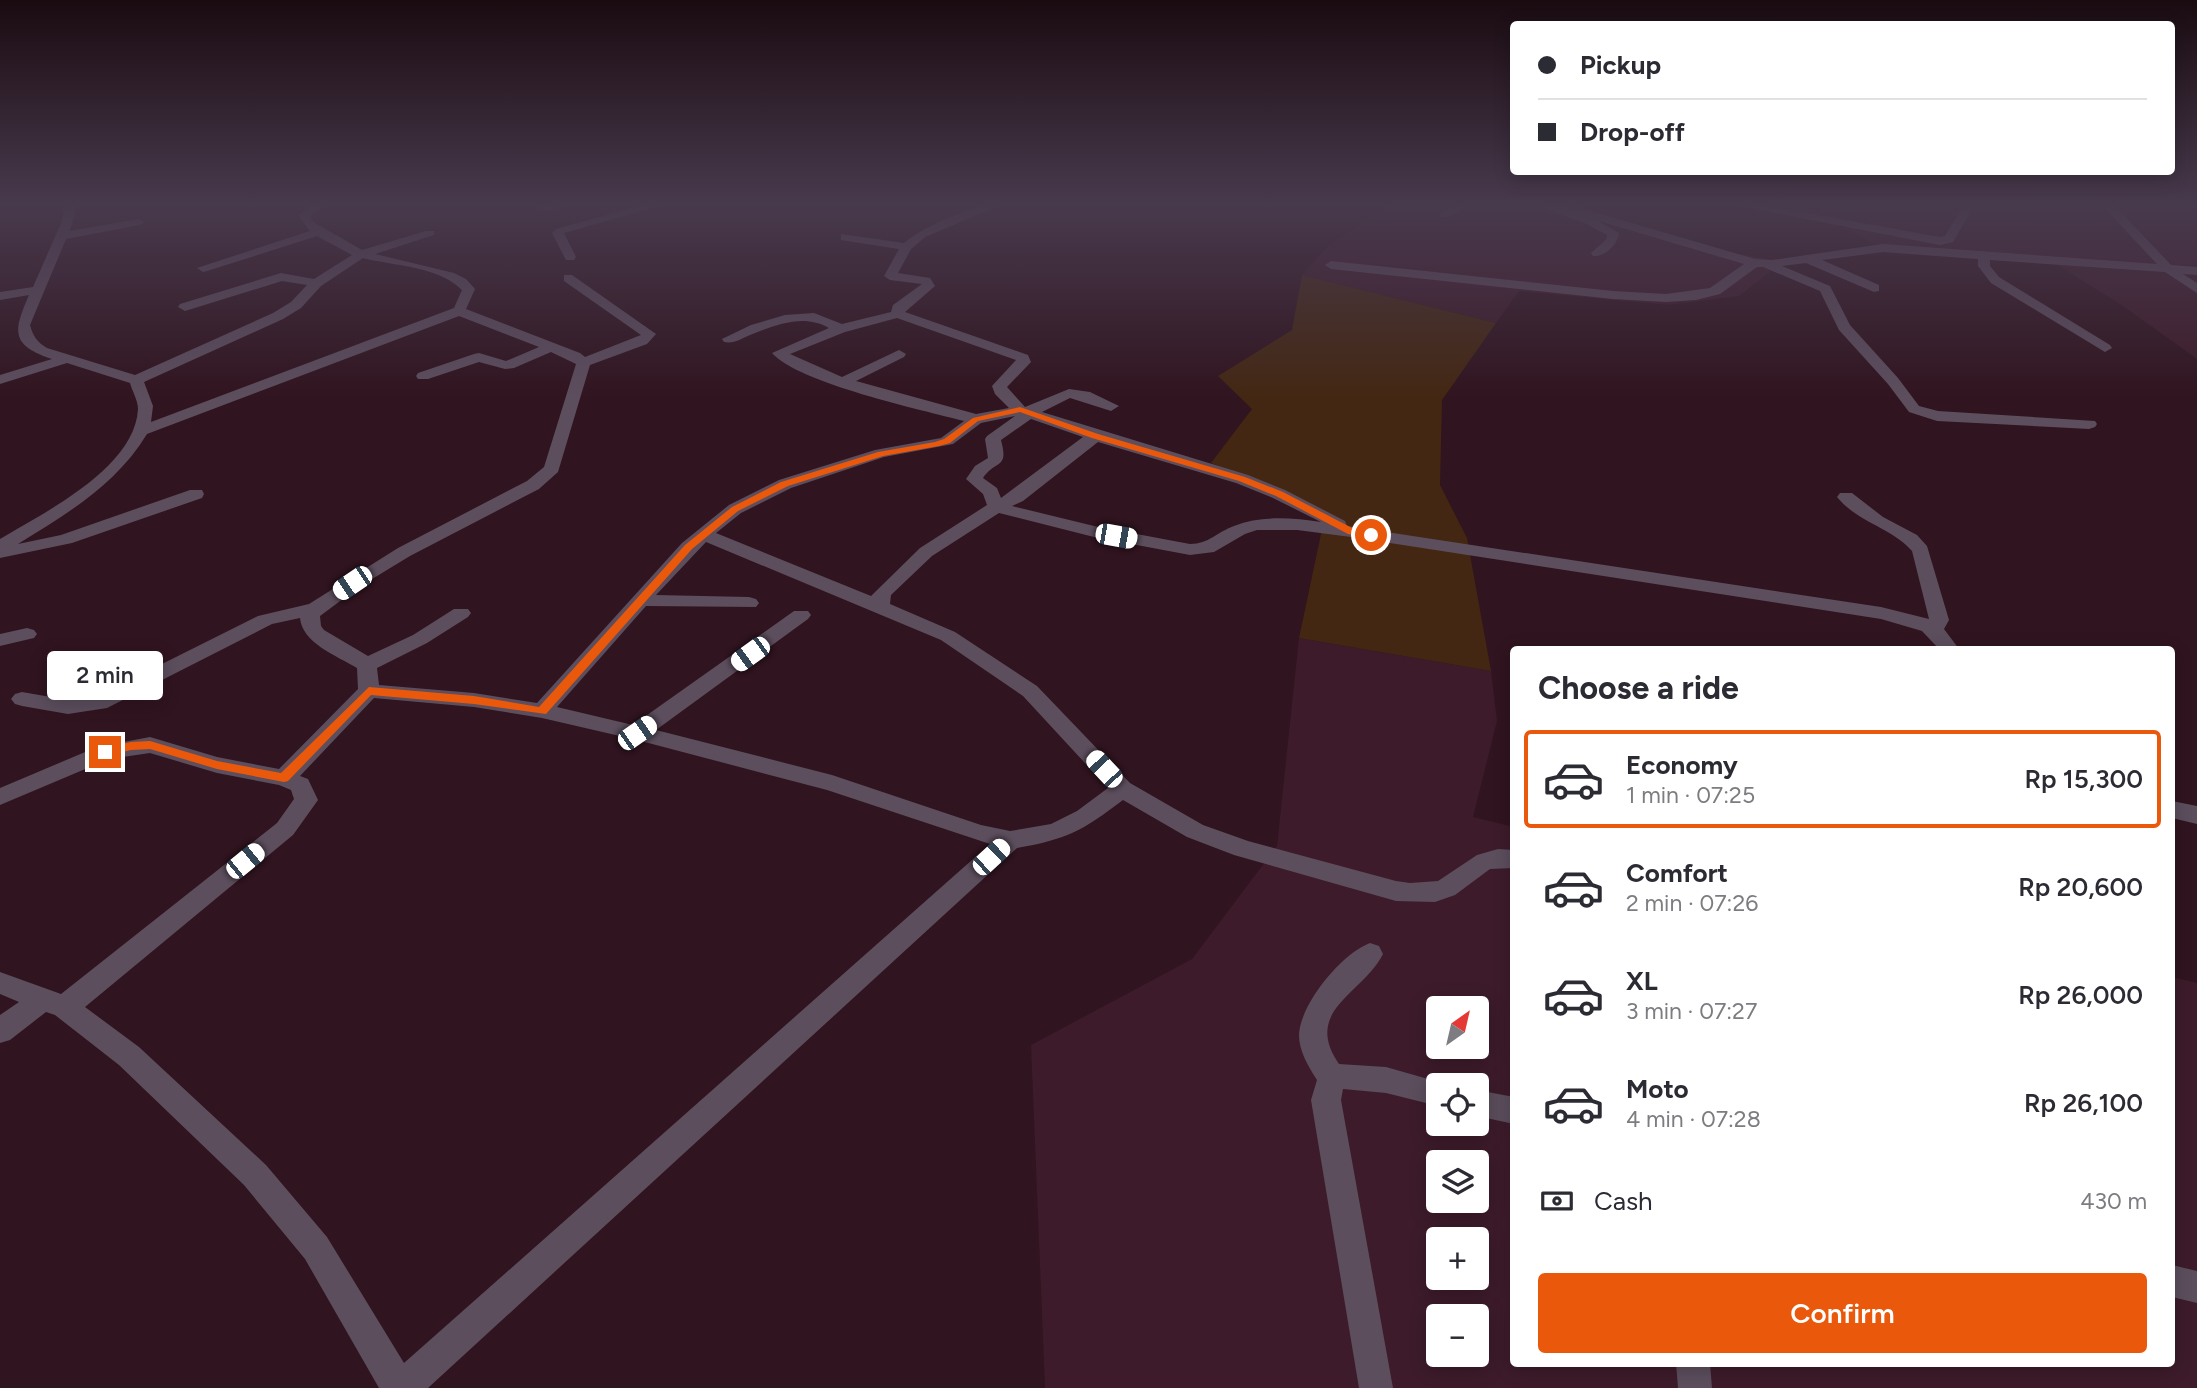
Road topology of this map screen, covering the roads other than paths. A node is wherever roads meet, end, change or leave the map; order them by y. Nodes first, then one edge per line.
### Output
1 (46, 270) edge
2 (337, 270) edge
3 (429, 270) edge
4 (893, 270) edge
5 (1376, 270) edge
6 (1748, 270) edge
7 (1776, 270) edge
8 (1833, 270) edge
9 (1987, 270) edge
10 (2169, 270) edge
11 (2179, 270) edge
12 (2197, 271) edge
13 (568, 278) dead end
14 (316, 283) junction
15 (1874, 288) dead end
16 (2197, 289) edge
17 (37, 290) junction
18 (0, 296) edge
19 (185, 307) dead end
20 (459, 311) junction
21 (898, 314) junction
22 (840, 328) junction
23 (729, 339) dead end
24 (550, 347) junction
25 (2105, 348) dead end
26 (899, 354) dead end
27 (66, 359) junction
28 (583, 363) junction
29 (423, 376) dead end
30 (0, 380) edge
31 (136, 380) junction
32 (844, 382) junction
33 (1111, 406) dead end
34 (1025, 412) junction
35 (976, 419) junction
36 (2090, 424) dead end
37 (141, 431) junction
38 (1095, 436) junction
39 (196, 494) dead end
40 (1846, 497) dead end
41 (996, 507) junction
42 (1351, 532) junction
43 (703, 534) junction
44 (0, 547) edge
45 (0, 553) edge
46 (641, 600) junction
47 (749, 603) dead end
48 (882, 607) junction
49 (316, 608) junction
50 (461, 613) dead end
51 (801, 615) dead end
52 (1934, 629) junction
53 (27, 634) dead end
54 (0, 640) edge
55 (1947, 646) edge
56 (367, 665) junction
57 (369, 691) junction
58 (22, 699) dead end
59 (542, 711) junction
60 (637, 733) junction
61 (284, 778) junction
62 (1122, 789) junction
63 (0, 797) edge
64 (2175, 811) edge
65 (2197, 815) edge
66 (1010, 840) junction
67 (1510, 859) edge
68 (1370, 954) dead end
69 (0, 983) edge
70 (54, 1003) junction
71 (0, 1031) edge
72 (1332, 1078) junction
73 (1426, 1090) edge
74 (1489, 1105) edge
75 (1510, 1110) edge
76 (2175, 1282) edge
77 (2197, 1287) edge
78 (1693, 1367) edge
79 (401, 1388) edge
80 (1376, 1388) edge
81 (1695, 1388) edge

1 - 17 street
2 - 14 street
3 - 20 street
4 - 21 street
5 - 6 street
7 - 36 street
8 - 15 street
9 - 25 street
10 - 16 street
11 - 12 street
13 - 28 street
14 - 19 street
14 - 31 street
17 - 18 street
17 - 27 street
20 - 24 street
20 - 37 street
21 - 22 street
21 - 34 street
22 - 23 street
22 - 32 street
24 - 28 street
24 - 29 street
26 - 32 street
27 - 30 street
27 - 31 street
28 - 49 street
31 - 37 street
32 - 35 street
33 - 34 street
34 - 35 street
34 - 38 street
34 - 41 street
35 - 43 street
37 - 44 street
38 - 41 street
38 - 42 street
39 - 45 street
40 - 52 street
41 - 42 street
41 - 48 street
42 - 52 street
43 - 46 street
43 - 48 street
46 - 47 street
46 - 59 street
48 - 62 street
49 - 56 street
49 - 58 street
50 - 56 street
51 - 60 street
52 - 55 street
53 - 54 street
56 - 57 street
57 - 59 street
57 - 61 street
59 - 60 street
60 - 66 street
61 - 63 street
61 - 70 street
62 - 66 street
62 - 67 street
64 - 65 street
66 - 79 street
68 - 72 street
69 - 70 street
70 - 71 street
70 - 79 street
72 - 73 street
72 - 80 street
74 - 75 street
76 - 77 street
78 - 81 street

